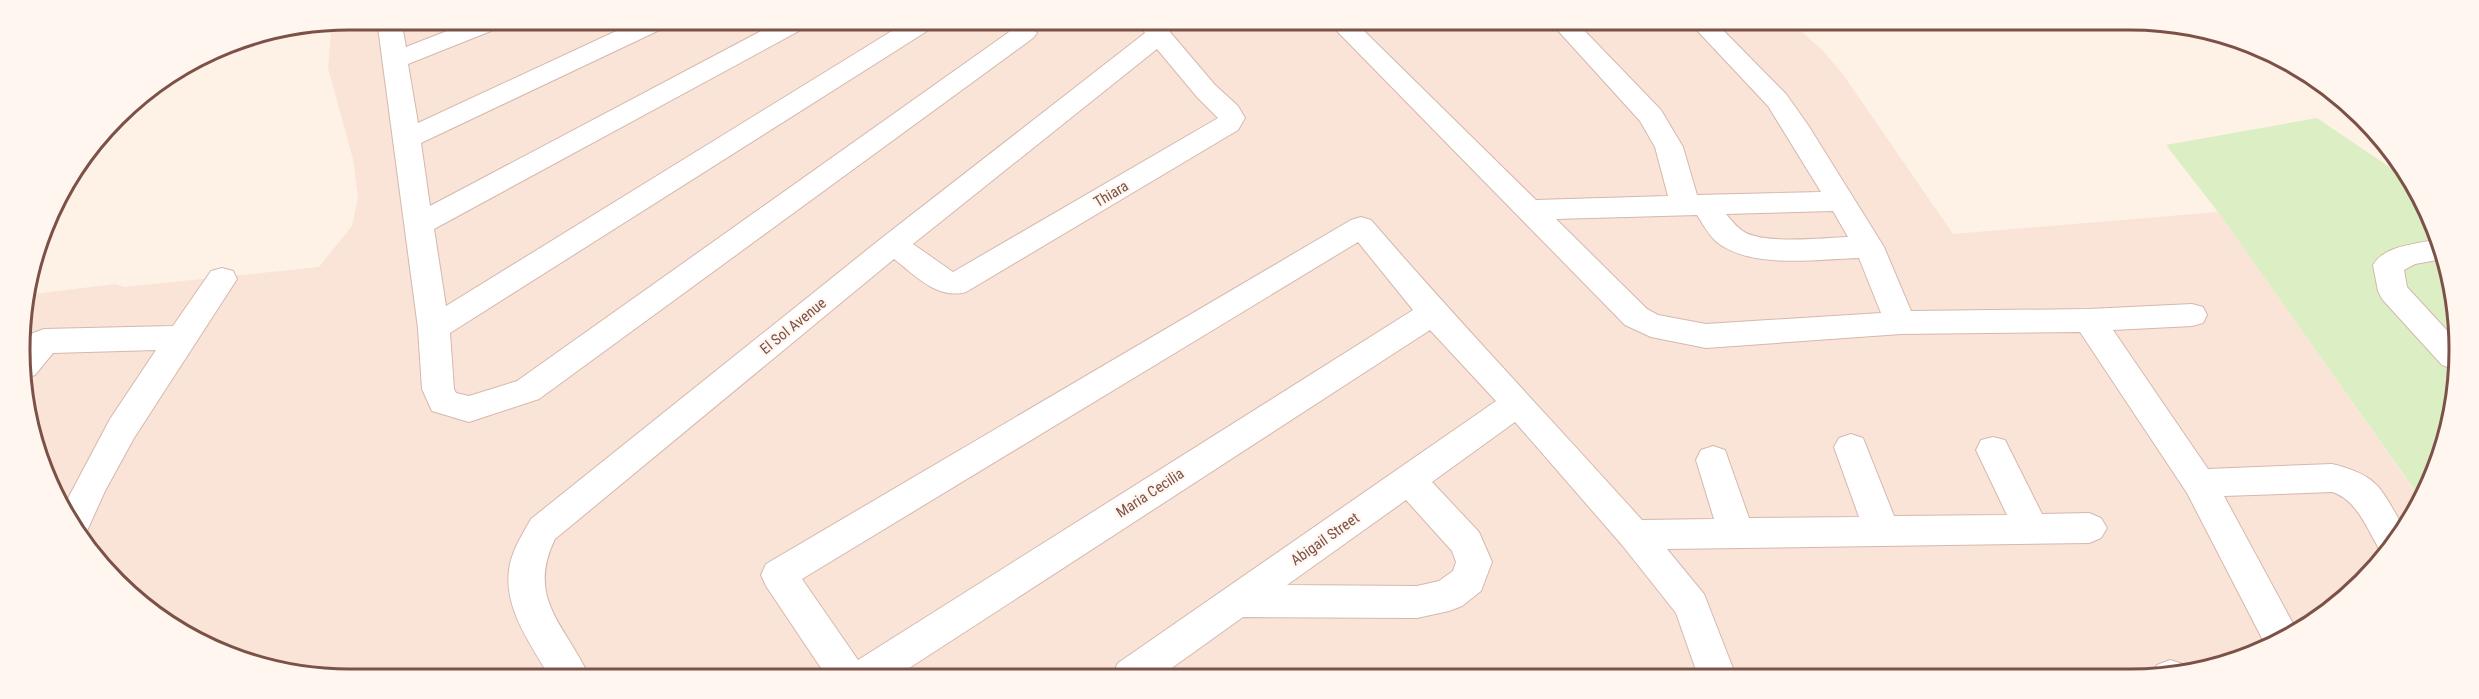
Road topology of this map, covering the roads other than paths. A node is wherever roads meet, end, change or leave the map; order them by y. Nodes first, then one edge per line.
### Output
1 (390, 30) edge
2 (472, 30) edge
3 (640, 30) edge
4 (782, 30) edge
5 (912, 30) edge
6 (1021, 30) edge
7 (1154, 30) edge
8 (1156, 30) edge
9 (1349, 30) edge
10 (1570, 30) edge
11 (1709, 30) edge
12 (395, 60) junction
13 (406, 139) junction
14 (1841, 201) junction
15 (1694, 204) junction
16 (1532, 210) junction
17 (418, 225) junction
18 (893, 244) junction
19 (1869, 247) junction
20 (2433, 251) edge
21 (222, 279) dead end
22 (1433, 312) junction
23 (2192, 315) dead end
24 (2089, 320) junction
25 (1901, 323) junction
26 (434, 328) junction
27 (183, 338) junction
28 (2449, 352) edge
29 (30, 358) edge
30 (1518, 403) junction
31 (1851, 447) dead end
32 (1993, 450) dead end
33 (1713, 460) dead end
34 (1408, 479) junction
35 (2199, 483) junction
36 (77, 516) edge
37 (2031, 528) junction
38 (2089, 528) dead end
39 (1882, 531) junction
40 (1736, 534) junction
41 (1634, 535) junction
42 (2389, 535) edge
43 (1237, 601) junction
44 (2278, 632) edge
45 (566, 669) edge
46 (843, 669) edge
47 (876, 669) edge
48 (1140, 669) edge
49 (1715, 669) edge

1 - 12 street
2 - 12 street
3 - 13 street
4 - 17 street
5 - 26 street
6 - 26 street
7 - 18 street, El Sol Avenue
8 - 18 street, Thiara
9 - 16 street
10 - 15 street
11 - 14 street
12 - 13 street
13 - 17 street
14 - 15 street
14 - 19 street
15 - 16 street
15 - 19 street
16 - 25 street
17 - 26 street
18 - 45 street, El Sol Avenue
19 - 25 street
20 - 28 street
21 - 27 street
22 - 30 street
22 - 46 street
22 - 47 street, Maria Cecilia
23 - 24 street
24 - 25 street
24 - 35 street
27 - 29 street
27 - 36 street
30 - 34 street, Abigail Street
30 - 41 street
31 - 39 street
32 - 37 street
33 - 40 street
34 - 43 street, Abigail Street
34 - 43 street
35 - 42 street
35 - 44 street
37 - 38 street
37 - 39 street
39 - 40 street
40 - 41 street
41 - 49 street
43 - 48 street, Abigail Street

